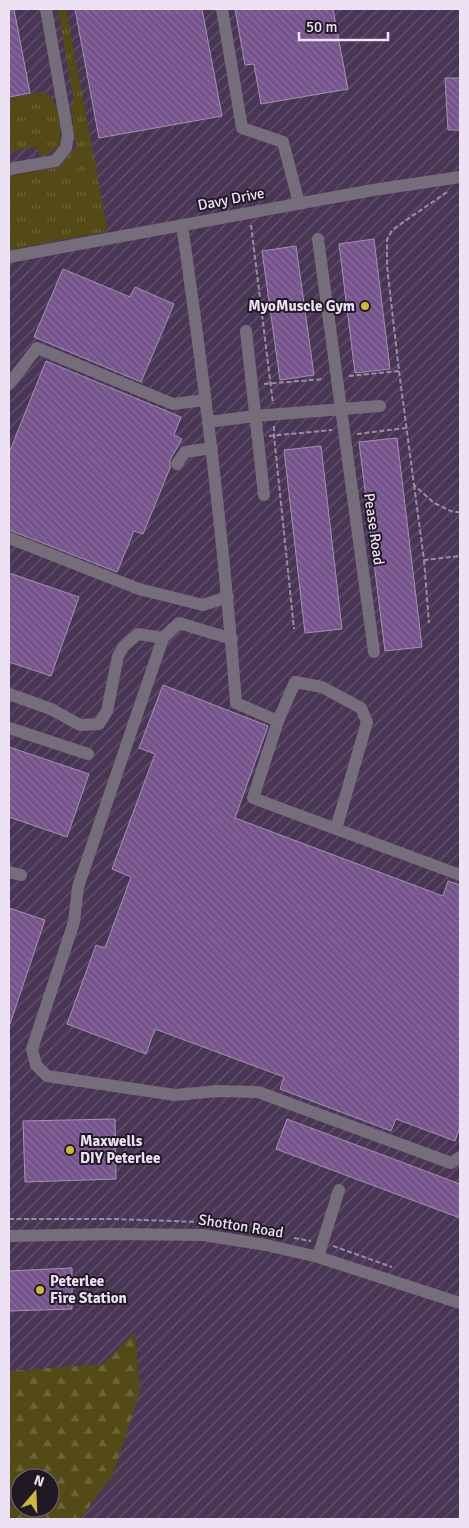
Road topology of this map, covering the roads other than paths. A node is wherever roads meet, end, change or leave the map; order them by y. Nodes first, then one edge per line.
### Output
1 (46, 9) edge
2 (222, 9) edge
3 (9, 169) edge
4 (460, 177) edge
5 (299, 203) junction
6 (182, 225) junction
7 (318, 239) dead end
8 (9, 257) edge
9 (246, 331) dead end
10 (9, 384) edge
11 (206, 400) junction
12 (380, 406) dead end
13 (341, 409) junction
14 (255, 416) junction
15 (208, 422) junction
16 (212, 448) junction
17 (177, 464) dead end
18 (264, 495) dead end
19 (9, 538) edge
20 (228, 597) junction
21 (163, 638) junction
22 (232, 639) junction
23 (374, 652) dead end
24 (9, 694) edge
25 (278, 721) junction
26 (9, 728) edge
27 (88, 754) dead end
28 (336, 829) junction
29 (460, 875) edge
30 (460, 1157) edge
31 (339, 1190) dead end
32 (9, 1236) edge
33 (318, 1257) junction
34 (460, 1303) edge

1 - 3 street
2 - 5 street
4 - 5 street, Davy Drive
5 - 6 street, Davy Drive
6 - 8 street, Davy Drive
6 - 11 street
7 - 13 street, Pease Road
9 - 14 street
10 - 11 street
11 - 15 street
12 - 13 street
13 - 14 street
13 - 23 street, Pease Road
14 - 15 street
14 - 18 street
15 - 16 street
16 - 17 street
16 - 20 street
19 - 20 street
20 - 22 street
21 - 22 street
21 - 24 street
21 - 30 street
22 - 25 street
25 - 28 street
25 - 28 street
26 - 27 street
28 - 29 street
31 - 33 street
32 - 33 street, Shotton Road
33 - 34 street, Shotton Road

